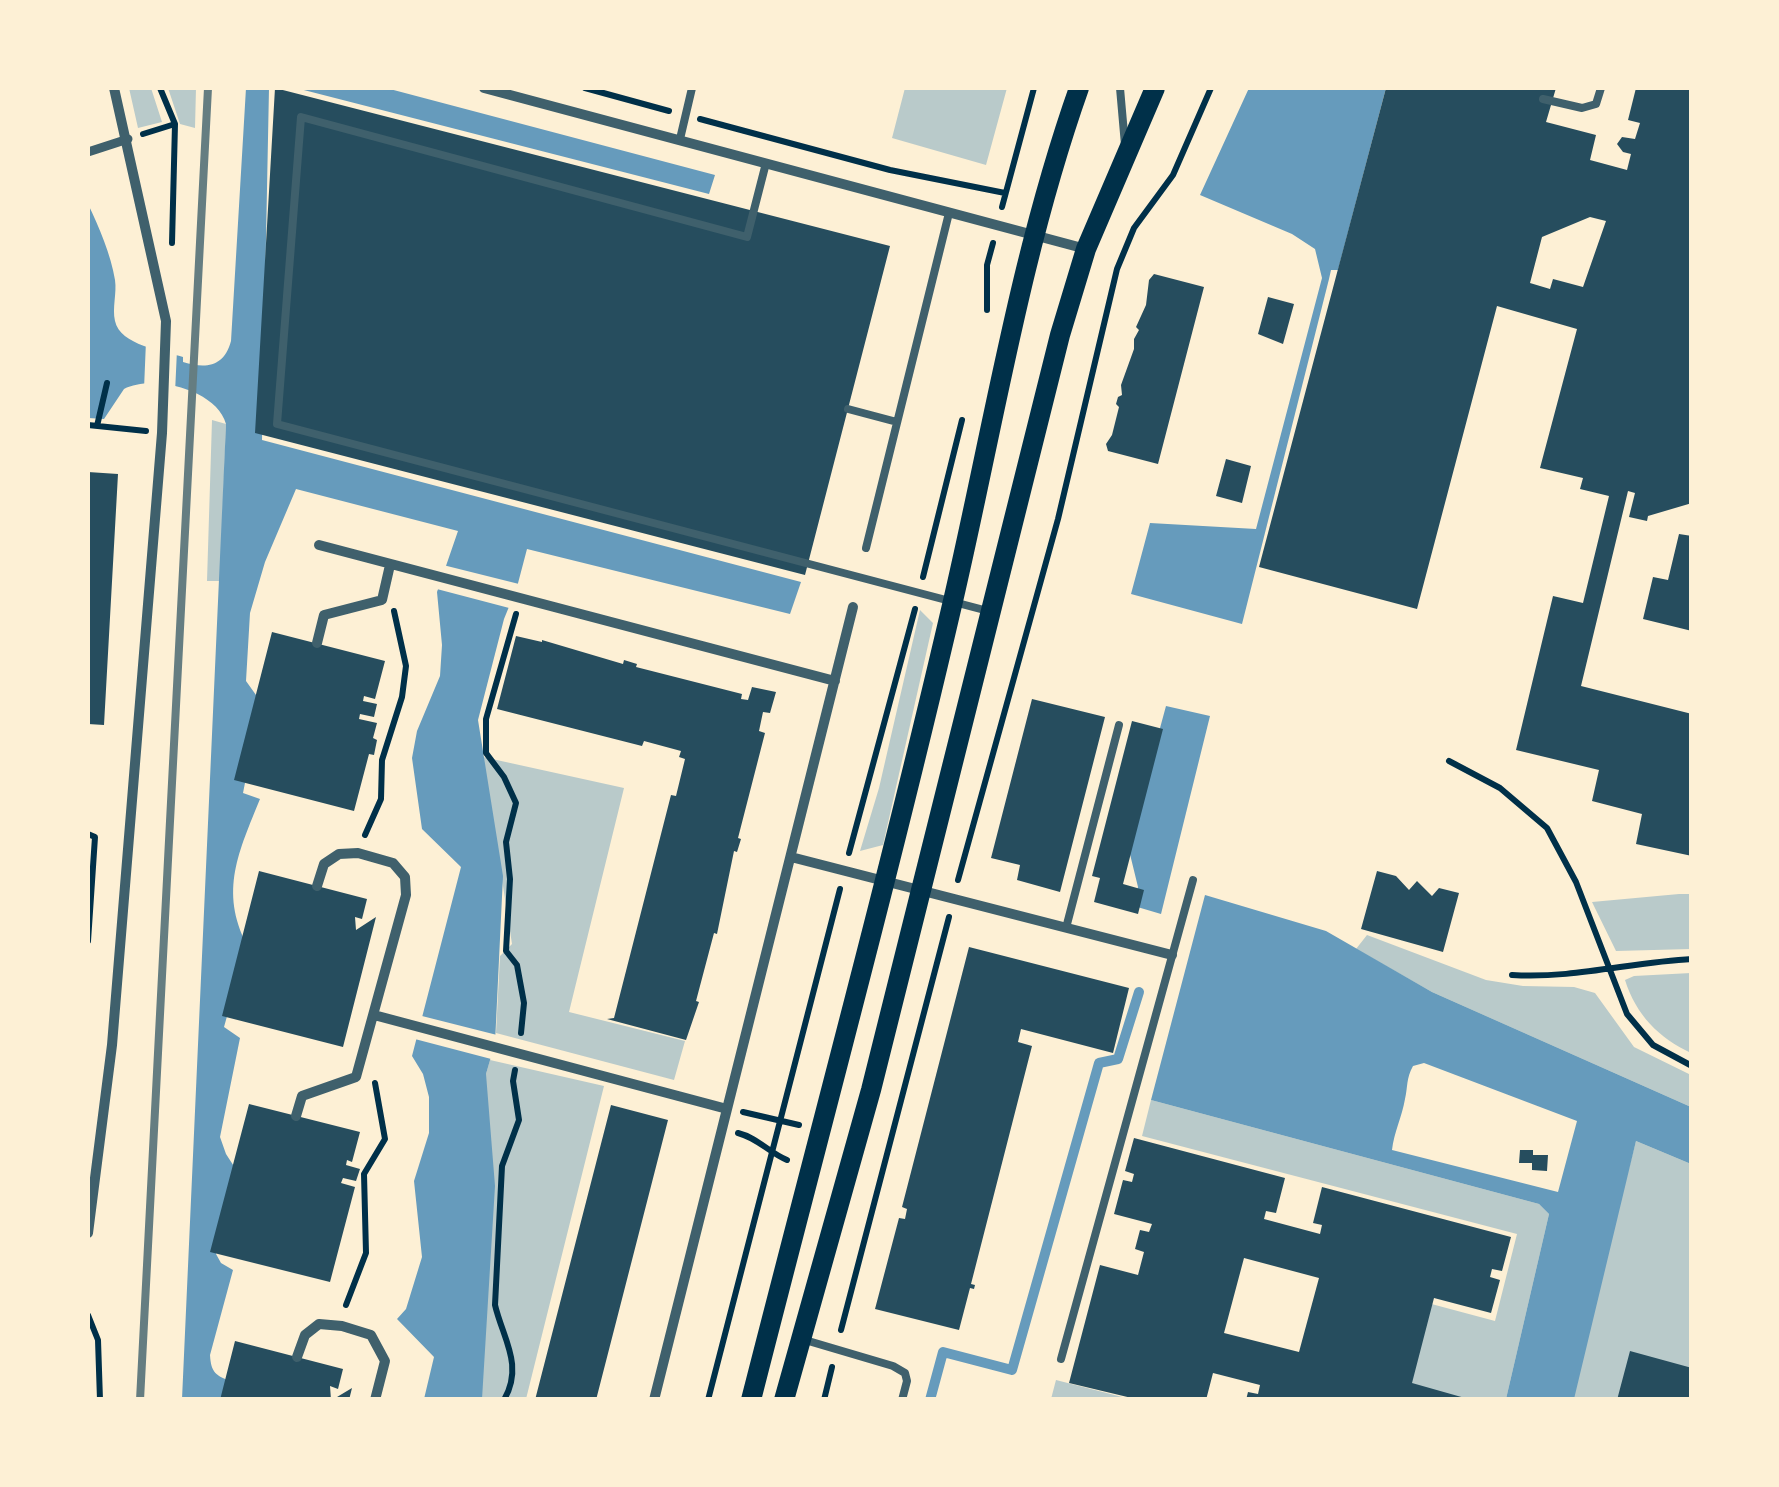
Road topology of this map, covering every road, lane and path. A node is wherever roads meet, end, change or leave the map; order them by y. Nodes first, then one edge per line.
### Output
1 (114, 88) edge
2 (160, 88) edge
3 (484, 88) edge
4 (585, 88) edge
5 (692, 88) edge
6 (1034, 88) edge
7 (1079, 88) edge
8 (1120, 88) edge
9 (1154, 88) edge
10 (1212, 88) edge
11 (1602, 88) edge
12 (1543, 99) dead end
13 (686, 115) junction
14 (175, 124) junction
15 (128, 138) junction
16 (680, 139) junction
17 (90, 151) edge
18 (1126, 154) junction
19 (766, 163) junction
20 (1005, 193) junction
21 (949, 213) junction
22 (998, 226) junction
23 (1034, 236) junction
24 (1086, 250) junction
25 (170, 262) dead end
26 (987, 317) dead end
27 (107, 384) dead end
28 (848, 408) dead end
29 (964, 409) dead end
30 (897, 422) junction
31 (88, 424) edge
32 (97, 426) junction
33 (143, 431) dead end
34 (320, 545) dead end
35 (866, 548) dead end
36 (390, 565) junction
37 (919, 592) junction
38 (520, 598) junction
39 (382, 600) junction
40 (953, 602) junction
41 (854, 607) dead end
42 (992, 612) junction
43 (317, 643) dead end
44 (834, 681) junction
45 (1119, 725) dead end
46 (1449, 761) dead end
47 (88, 834) edge
48 (358, 853) junction
49 (792, 857) junction
50 (845, 870) junction
51 (90, 875) edge
52 (1193, 880) dead end
53 (885, 882) junction
54 (317, 886) dead end
55 (918, 892) junction
56 (953, 900) junction
57 (88, 910) edge
58 (1066, 928) junction
59 (88, 936) edge
60 (1172, 955) junction
61 (1692, 958) edge
62 (1610, 967) junction
63 (1512, 975) dead end
64 (374, 1016) junction
65 (517, 1053) junction
66 (1692, 1066) edge
67 (356, 1077) junction
68 (728, 1108) junction
69 (296, 1116) dead end
70 (88, 1234) edge
71 (88, 1315) edge
72 (342, 1326) junction
73 (800, 1339) junction
74 (836, 1349) junction
75 (297, 1358) dead end
76 (1060, 1358) dead end
77 (100, 1400) edge
78 (374, 1400) edge
79 (504, 1400) edge
80 (654, 1400) edge
81 (708, 1400) edge
82 (751, 1400) edge
83 (784, 1400) edge
84 (824, 1400) edge
85 (902, 1400) edge

1 - 15 street
2 - 14 path
3 - 16 street
4 - 13 path
5 - 13 lane
6 - 20 path
7 - 23 main road
8 - 18 lane
9 - 18 main road
10 - 56 path
11 - 12 lane
13 - 16 lane
13 - 20 path
14 - 15 path
14 - 25 path
15 - 17 street
15 - 70 street
16 - 19 street
18 - 24 main road
19 - 21 street
19 - 37 lane
20 - 22 path
21 - 22 street
21 - 30 lane
22 - 23 street
22 - 26 path
23 - 24 street
23 - 40 main road
24 - 42 main road
27 - 32 path
28 - 30 lane
29 - 37 path
30 - 35 lane
31 - 32 path
32 - 33 path
34 - 36 street
36 - 38 street
36 - 39 street
37 - 40 lane
37 - 50 path
38 - 44 street
38 - 65 path
39 - 43 street
39 - 48 path
40 - 42 lane
40 - 53 main road
41 - 44 street
42 - 55 main road
44 - 49 street
45 - 58 lane
46 - 62 path
47 - 51 path
48 - 54 street
48 - 64 street
49 - 50 street
49 - 68 street
50 - 53 street
50 - 81 path
51 - 57 path
52 - 60 lane
53 - 55 street
53 - 82 main road
55 - 56 street
55 - 73 main road
56 - 58 street
56 - 74 path
57 - 59 path
58 - 60 street
60 - 76 lane
61 - 62 path
62 - 63 path
62 - 66 path
64 - 65 street
64 - 67 street
65 - 68 street
65 - 79 path
67 - 69 street
67 - 72 path
68 - 80 street
71 - 77 path
72 - 75 street
72 - 78 street
73 - 74 lane
73 - 83 main road
74 - 84 path
74 - 85 lane

